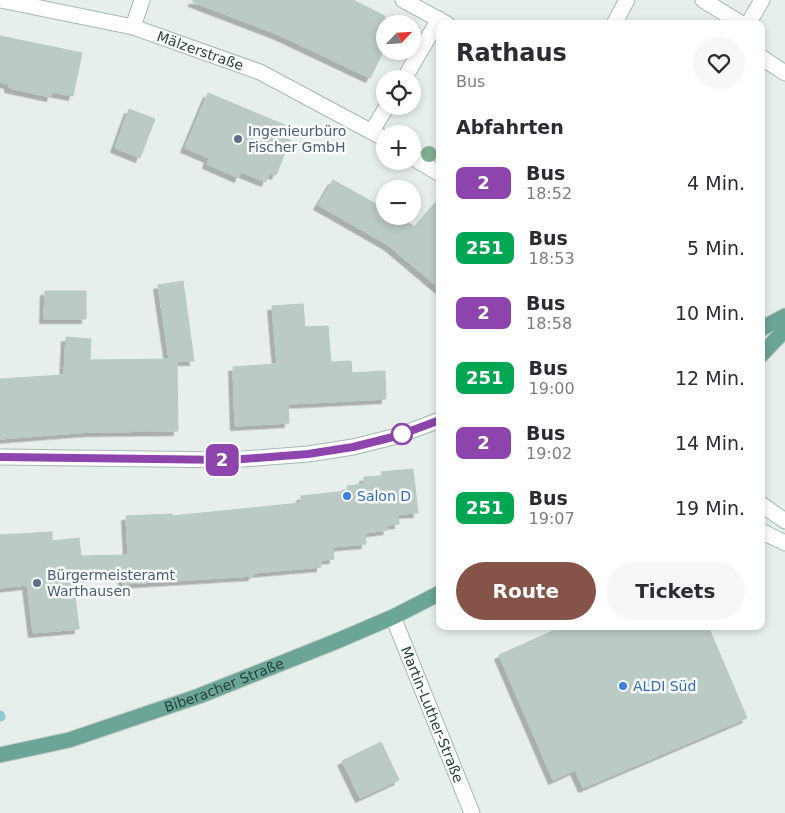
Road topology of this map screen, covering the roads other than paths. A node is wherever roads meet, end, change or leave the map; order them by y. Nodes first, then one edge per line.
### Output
1 (1, 0) edge
2 (142, 0) edge
3 (403, 0) edge
4 (628, 0) edge
5 (703, 0) edge
6 (762, 0) edge
7 (439, 20) edge
8 (616, 20) edge
9 (736, 20) edge
10 (750, 20) edge
11 (133, 27) junction
12 (436, 32) edge
13 (765, 60) edge
14 (410, 70) edge
15 (785, 73) edge
16 (382, 115) edge
17 (372, 131) junction
18 (376, 134) edge
19 (421, 162) edge
20 (436, 172) edge
21 (785, 316) edge
22 (765, 328) edge
23 (785, 330) edge
24 (765, 351) edge
25 (436, 421) edge
26 (0, 457) edge
27 (765, 507) edge
28 (785, 521) edge
29 (765, 533) edge
30 (785, 543) edge
31 (436, 595) edge
32 (393, 617) junction
33 (0, 755) edge
34 (472, 813) edge

1 - 11 street, Mälzerstraße
2 - 11 street
3 - 7 street
4 - 8 street
5 - 9 street
6 - 10 street
11 - 17 street, Mälzerstraße
12 - 14 street
13 - 15 street
16 - 17 street
17 - 18 street, Mälzerstraße
19 - 20 street
21 - 22 main road
23 - 24 main road
25 - 26 street
27 - 28 street
29 - 30 street
31 - 32 main road, Biberacher Straße
32 - 33 main road, Biberacher Straße
32 - 34 street, Martin-Luther-Straße

